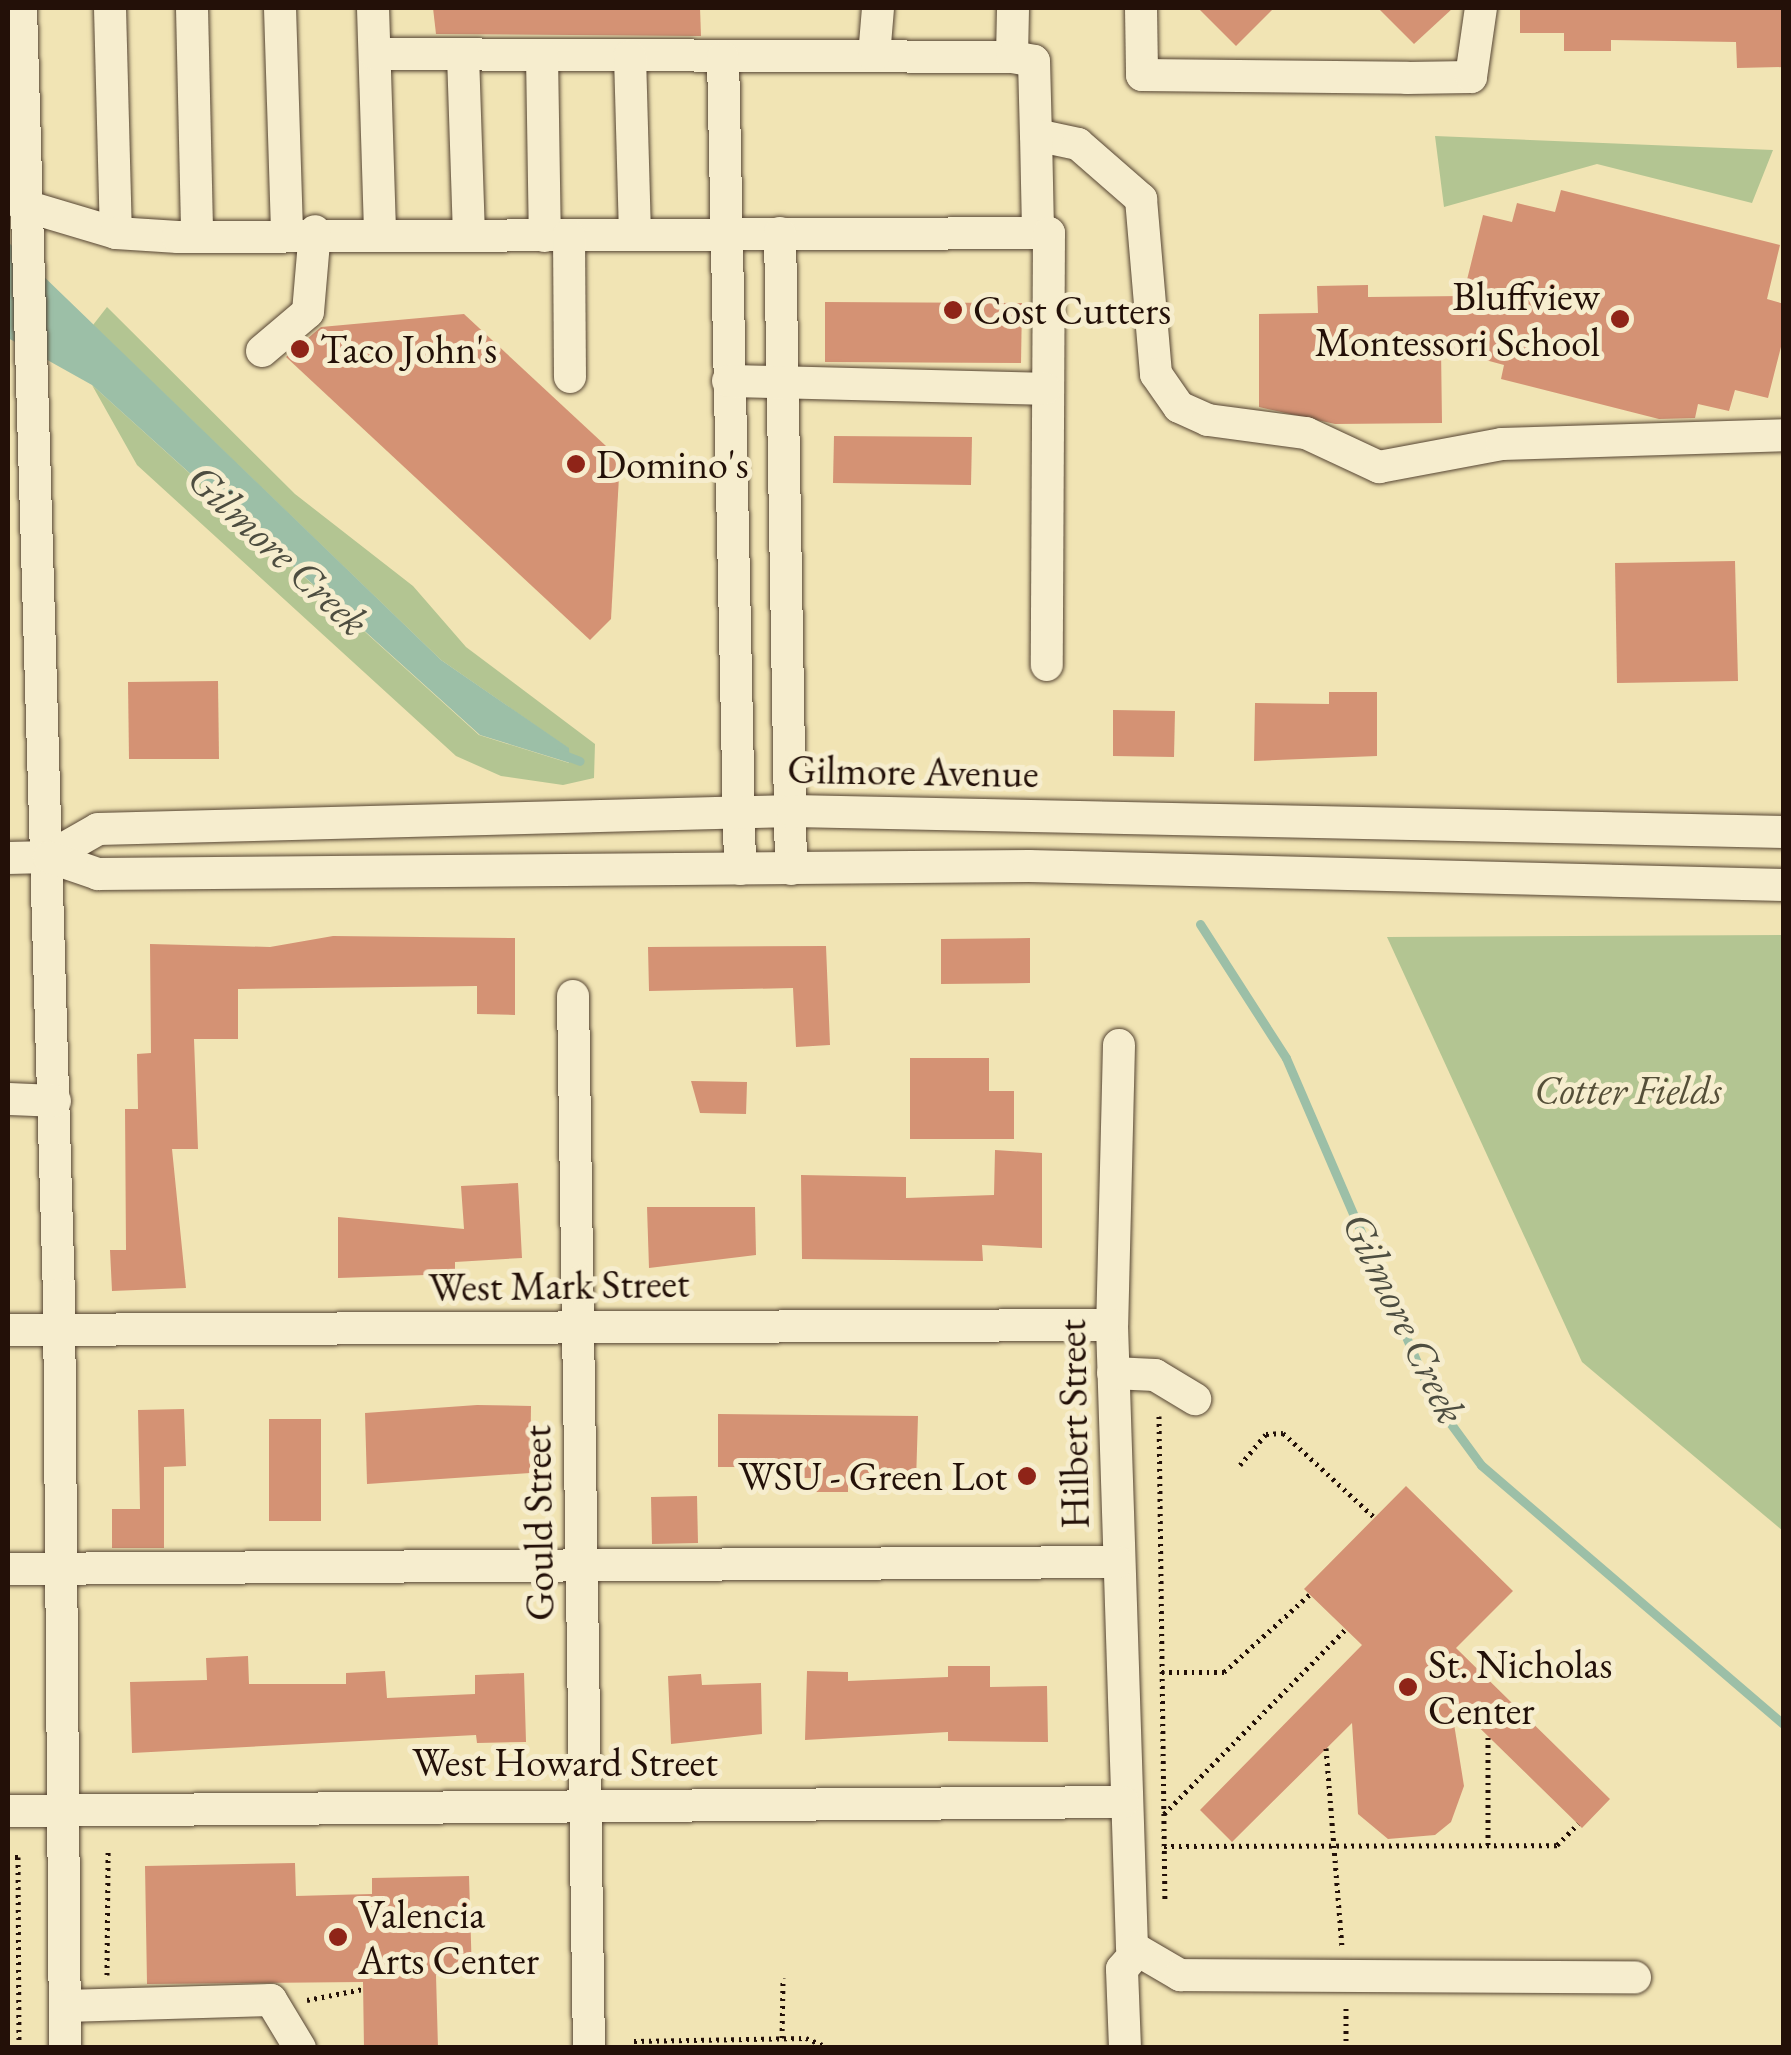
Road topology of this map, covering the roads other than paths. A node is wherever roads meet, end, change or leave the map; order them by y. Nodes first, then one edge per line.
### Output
1 (21, 8) edge
2 (110, 8) edge
3 (192, 8) edge
4 (280, 8) edge
5 (374, 8) edge
6 (878, 8) edge
7 (1013, 8) edge
8 (1142, 8) edge
9 (1481, 8) edge
10 (375, 54) junction
11 (463, 55) junction
12 (542, 55) junction
13 (630, 56) junction
14 (874, 56) junction
15 (724, 57) junction
16 (1012, 57) junction
17 (1036, 135) junction
18 (22, 208) junction
19 (380, 230) junction
20 (301, 232) junction
21 (780, 233) junction
22 (1038, 233) junction
23 (116, 234) junction
24 (468, 234) junction
25 (635, 234) junction
26 (726, 234) junction
27 (557, 235) junction
28 (197, 237) junction
29 (262, 352) dead end
30 (570, 377) dead end
31 (728, 381) junction
32 (783, 384) junction
33 (1045, 389) junction
34 (1784, 435) edge
35 (1047, 665) dead end
36 (793, 811) junction
37 (740, 813) junction
38 (1784, 832) edge
39 (49, 857) junction
40 (8, 858) edge
41 (740, 869) junction
42 (790, 869) junction
43 (1784, 885) edge
44 (572, 996) dead end
45 (1119, 1045) dead end
46 (8, 1100) edge
47 (55, 1101) junction
48 (1112, 1324) junction
49 (8, 1330) edge
50 (60, 1330) junction
51 (580, 1331) junction
52 (1113, 1373) junction
53 (1195, 1398) dead end
54 (582, 1561) junction
55 (1118, 1562) junction
56 (55, 1568) junction
57 (8, 1569) edge
58 (1123, 1802) junction
59 (586, 1804) junction
60 (60, 1809) junction
61 (8, 1811) edge
62 (1137, 1952) junction
63 (1635, 1977) dead end
64 (65, 2006) junction
65 (65, 2048) edge
66 (300, 2048) edge
67 (589, 2048) edge
68 (1125, 2048) edge

1 - 18 street
2 - 23 street
3 - 28 street
4 - 20 street
5 - 10 street
6 - 14 street
7 - 16 street
8 - 9 street
10 - 11 street
10 - 19 street
11 - 12 street
11 - 24 street
12 - 13 street
12 - 27 street
13 - 15 street
13 - 25 street
14 - 15 street
14 - 16 street
15 - 26 street
16 - 17 street
17 - 22 street
17 - 34 street
18 - 23 street
18 - 39 street
19 - 20 street
19 - 24 street
20 - 28 street
20 - 29 street
21 - 22 street
21 - 26 street
21 - 32 street
22 - 33 street
23 - 28 street
24 - 27 street
25 - 26 street
25 - 27 street
26 - 31 street
27 - 30 street
31 - 32 street
31 - 37 street
32 - 33 street
32 - 36 street
33 - 35 street
36 - 37 street, Gilmore Avenue
36 - 38 street, Gilmore Avenue
36 - 42 street
37 - 39 street, Gilmore Avenue
37 - 41 street
39 - 40 street, Gilmore Avenue
39 - 41 street, Gilmore Avenue
39 - 47 street
41 - 42 street, Gilmore Avenue
42 - 43 street, Gilmore Avenue
44 - 51 street, Gould Street
45 - 48 street, Hilbert Street
46 - 47 street
47 - 50 street
48 - 51 street, West Mark Street
48 - 52 street, Hilbert Street
49 - 50 street, West Mark Street
50 - 51 street, West Mark Street
50 - 56 street
51 - 54 street, Gould Street
52 - 53 street
52 - 55 street, Hilbert Street
54 - 55 street
54 - 56 street
54 - 59 street, Gould Street
55 - 58 street, Hilbert Street
56 - 57 street
56 - 60 street
58 - 59 street, West Howard Street
58 - 62 street, Hilbert Street
59 - 60 street, West Howard Street
59 - 67 street, Gould Street
60 - 61 street, West Howard Street
60 - 64 street
62 - 63 street
62 - 68 street
64 - 65 street
64 - 66 street

